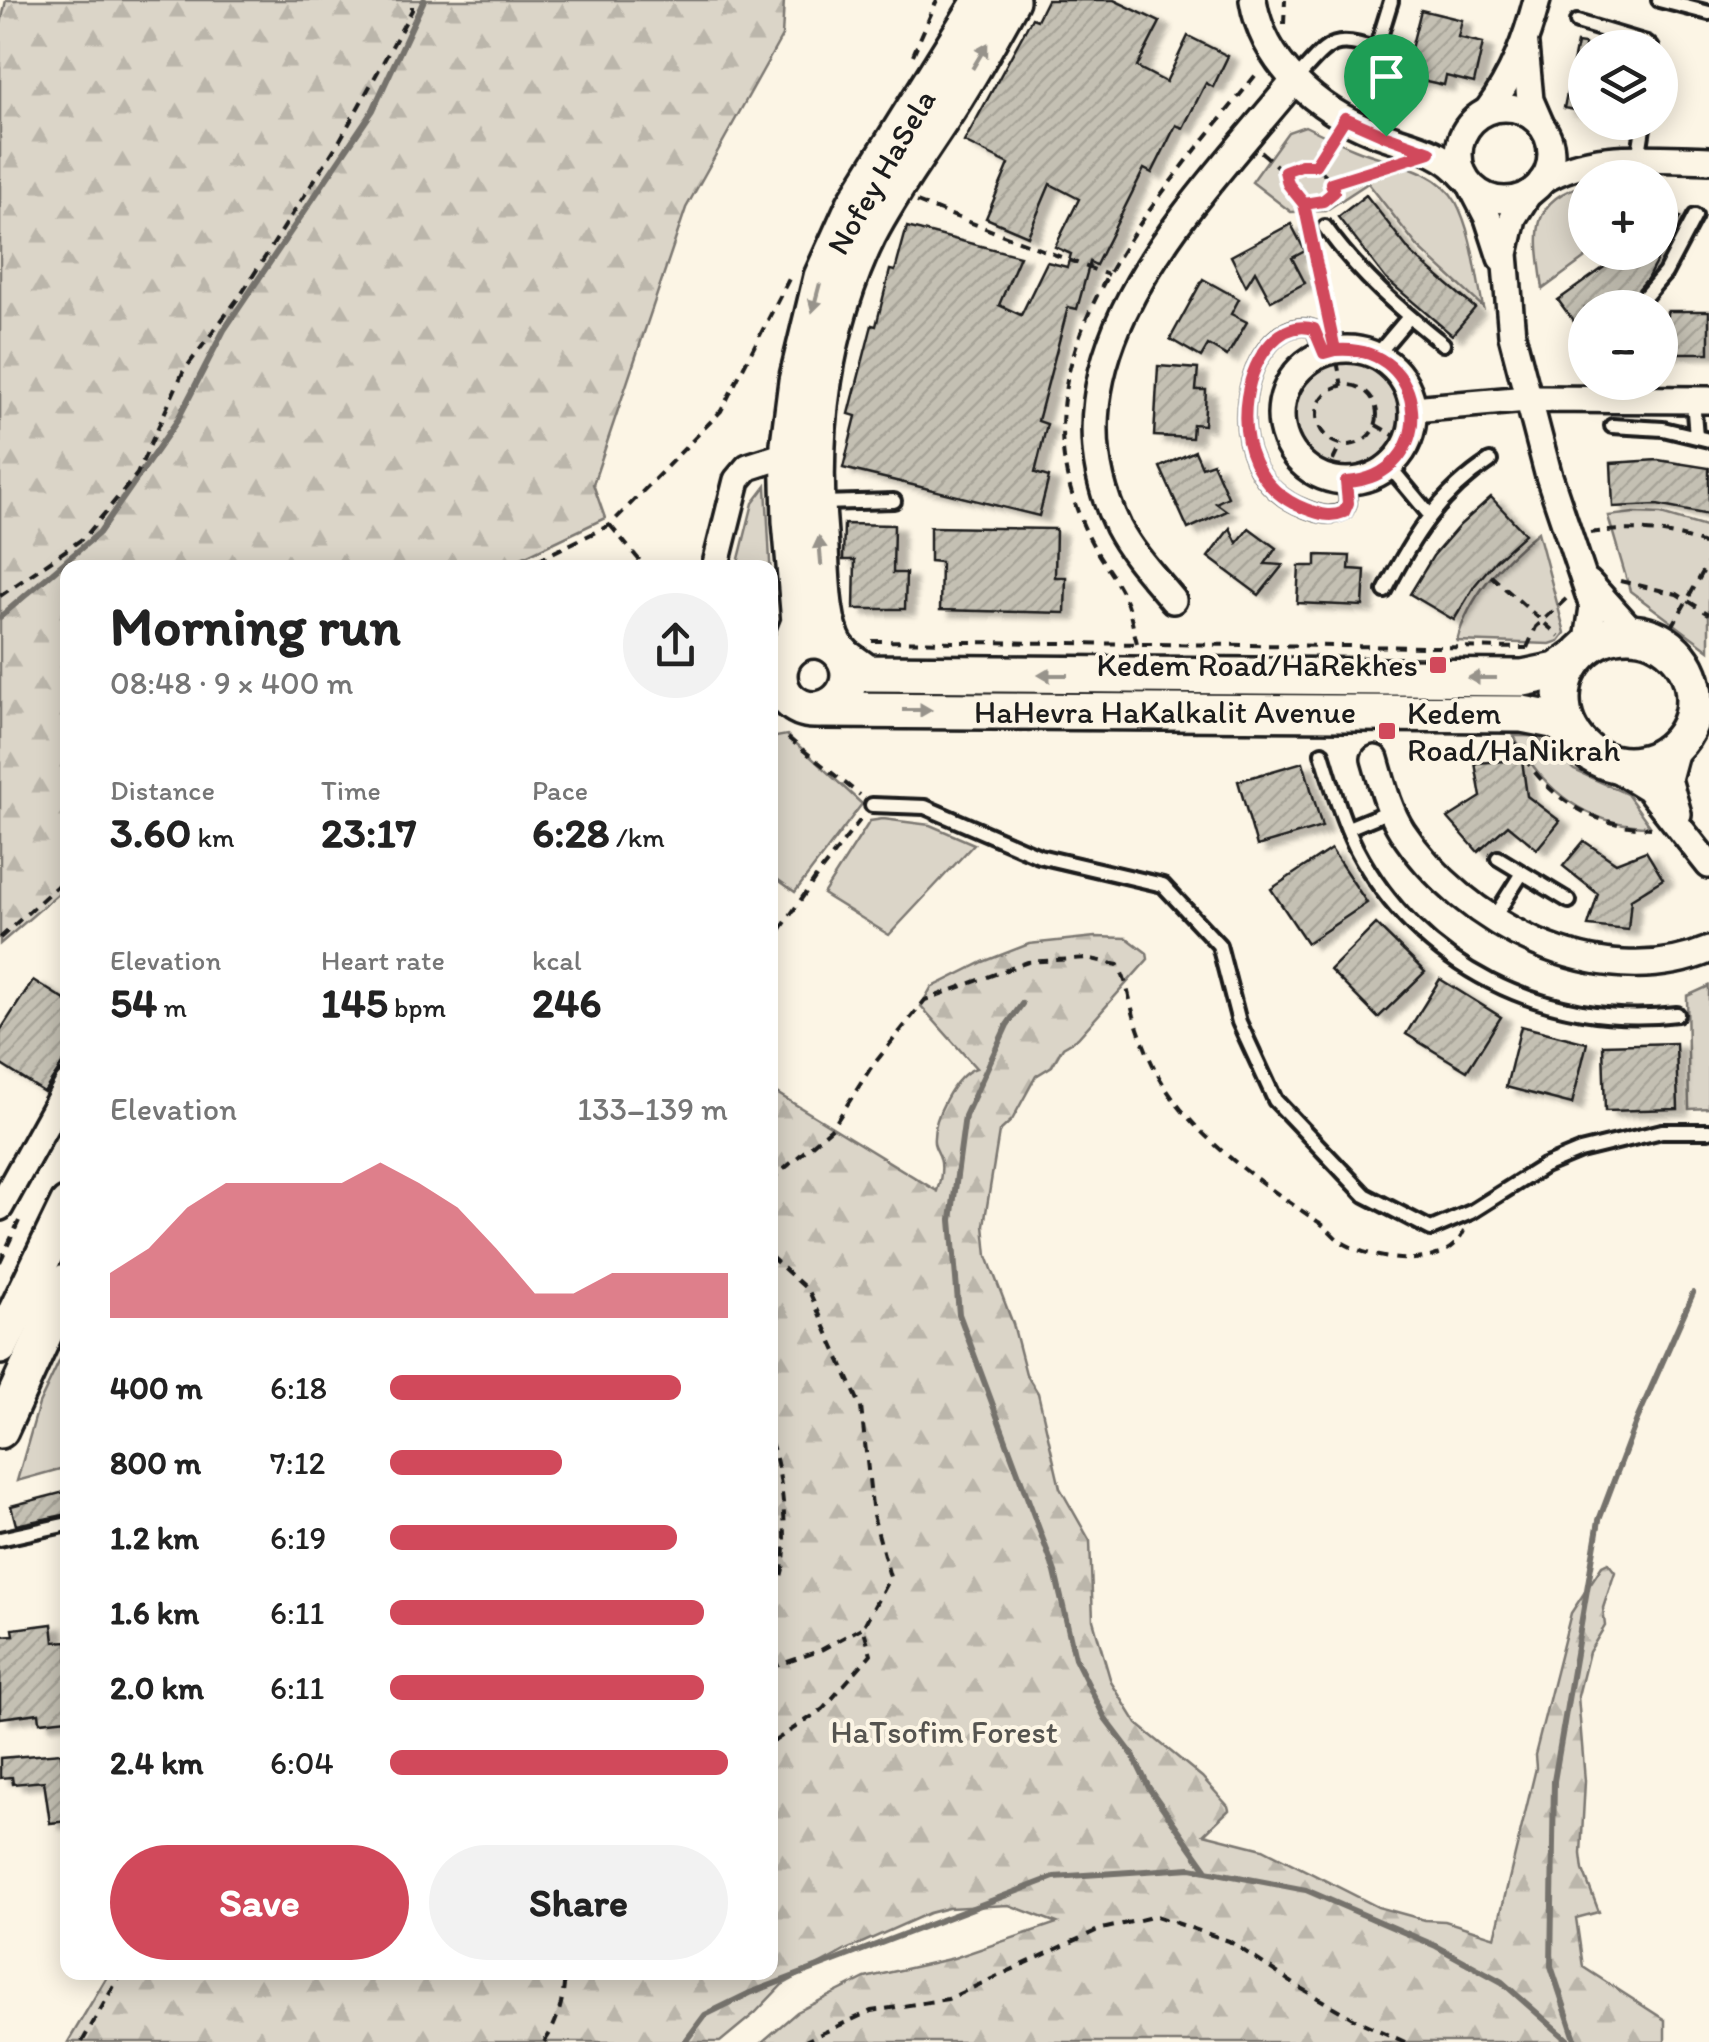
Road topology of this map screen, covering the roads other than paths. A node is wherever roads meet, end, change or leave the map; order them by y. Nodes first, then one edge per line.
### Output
1 (982, 0) edge
2 (1012, 0) edge
3 (1252, 0) edge
4 (1536, 0) edge
5 (1659, 0) edge
6 (1391, 1) edge
7 (1709, 13) edge
8 (1578, 22) dead end
9 (1606, 30) edge
10 (1524, 46) junction
11 (1295, 80) junction
12 (1480, 116) junction
13 (1541, 126) junction
14 (1386, 136) junction
15 (1638, 140) edge
16 (1631, 159) junction
17 (1709, 160) edge
18 (1468, 182) junction
19 (1535, 187) junction
20 (1696, 216) dead end
21 (1325, 228) dead end
22 (1507, 278) junction
23 (1650, 290) edge
24 (1409, 317) junction
25 (1444, 344) dead end
26 (1330, 352) junction
27 (1376, 356) junction
28 (1568, 394) edge
29 (1526, 399) junction
30 (1701, 400) edge
31 (1413, 408) junction
32 (1612, 426) dead end
33 (1702, 438) edge
34 (789, 454) junction
35 (1490, 461) dead end
36 (1390, 466) junction
37 (1335, 479) junction
38 (894, 502) dead end
39 (816, 503) junction
40 (1429, 514) junction
41 (716, 560) edge
42 (1586, 582) junction
43 (1385, 591) dead end
44 (1173, 600) dead end
45 (838, 648) junction
46 (1568, 651) junction
47 (1679, 654) edge
48 (780, 660) edge
49 (794, 716) edge
50 (1568, 728) junction
51 (1690, 735) edge
52 (1322, 753) dead end
53 (1599, 758) junction
54 (1374, 759) dead end
55 (872, 805) road end
56 (1392, 810) junction
57 (1348, 828) junction
58 (1684, 834) junction
59 (1498, 858) dead end
60 (1709, 865) edge
61 (1522, 873) junction
62 (1569, 902) dead end
63 (1493, 919) junction
64 (1709, 950) edge
65 (1677, 1014) dead end
66 (60, 1098) edge
67 (1709, 1131) edge
68 (0, 1207) edge
69 (60, 1224) edge
70 (60, 1289) edge
71 (9, 1343) edge
72 (0, 1430) edge
73 (60, 1526) edge
74 (0, 1540) edge

1 -> 34 main road, Nofey HaSela
39 -> 2 main road, Nofey HaSela
3 - 11 street
4 - 10 street
5 - 7 lane
6 - 11 lane
8 - 9 lane
10 - 12 street
10 - 13 street
11 - 14 street
11 - 44 street
12 - 13 street
12 - 14 street
12 - 18 street
13 - 16 street
13 - 19 street
14 - 18 street
15 - 16 lane
16 - 17 street
16 - 19 street
18 - 19 street
18 - 22 street
19 - 22 street
20 - 23 lane
21 - 24 lane
22 - 29 street
24 - 25 lane
24 - 27 lane
26 - 27 street
26 - 37 street
26 - 37 lane
27 - 31 street
28 - 29 street
29 - 31 street
29 - 42 street
30 - 33 lane
31 - 36 street
32 - 33 lane
34 - 41 street
34 - 48 main road, Nofey HaSela
35 - 40 lane
36 - 37 street
36 - 40 lane
38 - 39 lane
45 -> 39 main road, Nofey HaSela
40 - 43 lane
42 - 46 street
42 - 47 street
46 -> 45 main road, HaHevra HaKalkalit Avenue
45 - 48 main road
45 - 49 main road
46 - 47 main road
46 - 50 main road
47 - 51 main road
48 - 49 main road
49 -> 50 main road, HaHevra HaKalkalit Avenue
50 - 53 main road
51 - 53 main road
51 - 58 street
52 - 57 lane
53 - 58 street
54 - 56 street
55 - 67 lane
56 - 57 lane
56 - 63 street
57 - 65 lane
58 - 60 street
59 - 61 lane
61 - 62 lane
61 - 63 lane
63 - 64 street
66 - 68 street
69 - 71 main road
70 - 71 main road
71 - 72 main road
73 - 74 lane

